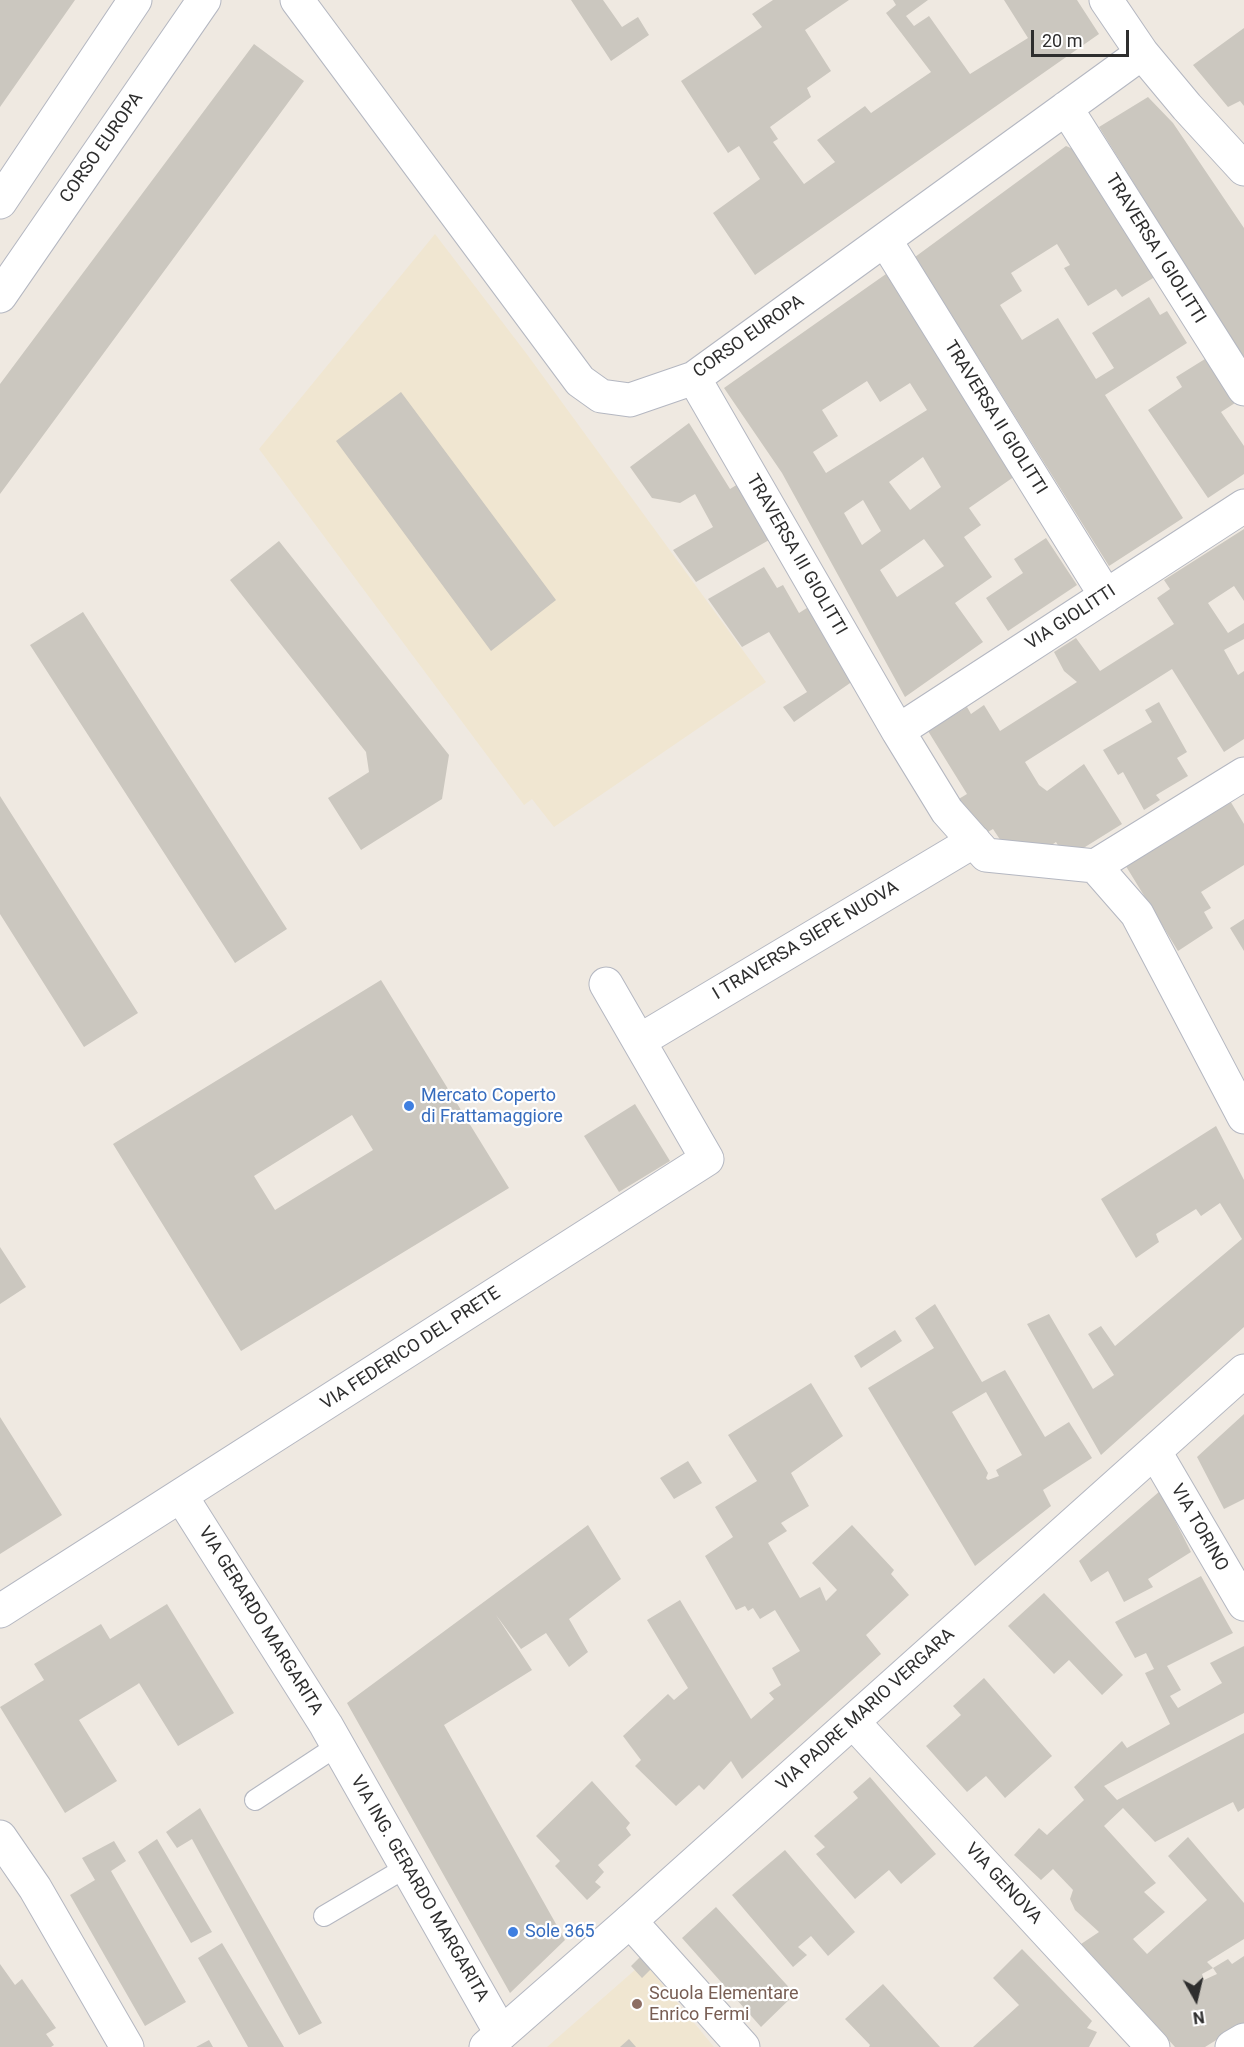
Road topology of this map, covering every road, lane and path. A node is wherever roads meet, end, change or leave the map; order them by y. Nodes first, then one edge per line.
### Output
1 (135, 0) edge
2 (204, 0) edge
3 (297, 0) edge
4 (1106, 0) edge
5 (1143, 53) junction
6 (1066, 108) junction
7 (1244, 169) edge
8 (0, 202) edge
9 (885, 240) junction
10 (0, 296) edge
11 (694, 378) junction
12 (1244, 389) edge
13 (1244, 506) edge
14 (1106, 596) junction
15 (898, 731) junction
16 (1244, 774) edge
17 (974, 841) junction
18 (1095, 866) junction
19 (606, 984) dead end
20 (639, 1041) junction
21 (1244, 1117) edge
22 (1244, 1371) edge
23 (1155, 1452) junction
24 (181, 1496) junction
25 (1244, 1604) edge
26 (0, 1611) edge
27 (853, 1722) junction
28 (337, 1746) junction
29 (255, 1800) dead end
30 (0, 1837) edge
31 (407, 1867) junction
32 (324, 1916) dead end
33 (630, 1921) junction
34 (494, 2040) edge
35 (1244, 2040) edge
36 (127, 2047) edge
37 (743, 2047) edge
38 (1153, 2047) edge
39 (1232, 2047) edge

1 - 8 street
2 - 10 street, CORSO EUROPA
3 - 11 street, CORSO EUROPA
4 - 5 street
5 - 6 street, CORSO EUROPA
5 - 7 street
6 - 9 street, CORSO EUROPA
6 - 12 street, TRAVERSA I GIOLITTI
9 - 11 street, CORSO EUROPA
9 - 14 street, TRAVERSA II GIOLITTI
11 - 15 street, TRAVERSA III GIOLITTI
13 - 14 street, VIA GIOLITTI
14 - 15 street, VIA GIOLITTI
15 - 17 street
16 - 18 street
17 - 18 street
17 - 20 street, I TRAVERSA SIEPE NUOVA
18 - 21 street
19 - 20 street
20 - 24 street, VIA FEDERICO DEL PRETE
22 - 23 street, VIA PADRE MARIO VERGARA
23 - 25 street, VIA TORINO
23 - 27 street, VIA PADRE MARIO VERGARA
24 - 26 street, VIA FEDERICO DEL PRETE
24 - 28 street, VIA GERARDO MARGARITA
27 - 33 street, VIA PADRE MARIO VERGARA
27 - 38 street, VIA GENOVA
28 - 29 lane
28 - 31 street, VIA ING. GERARDO MARGARITA
30 - 36 street
31 - 32 lane
31 - 34 street, VIA ING. GERARDO MARGARITA
33 - 34 street, VIA PADRE MARIO VERGARA
33 - 37 street
35 - 39 street

